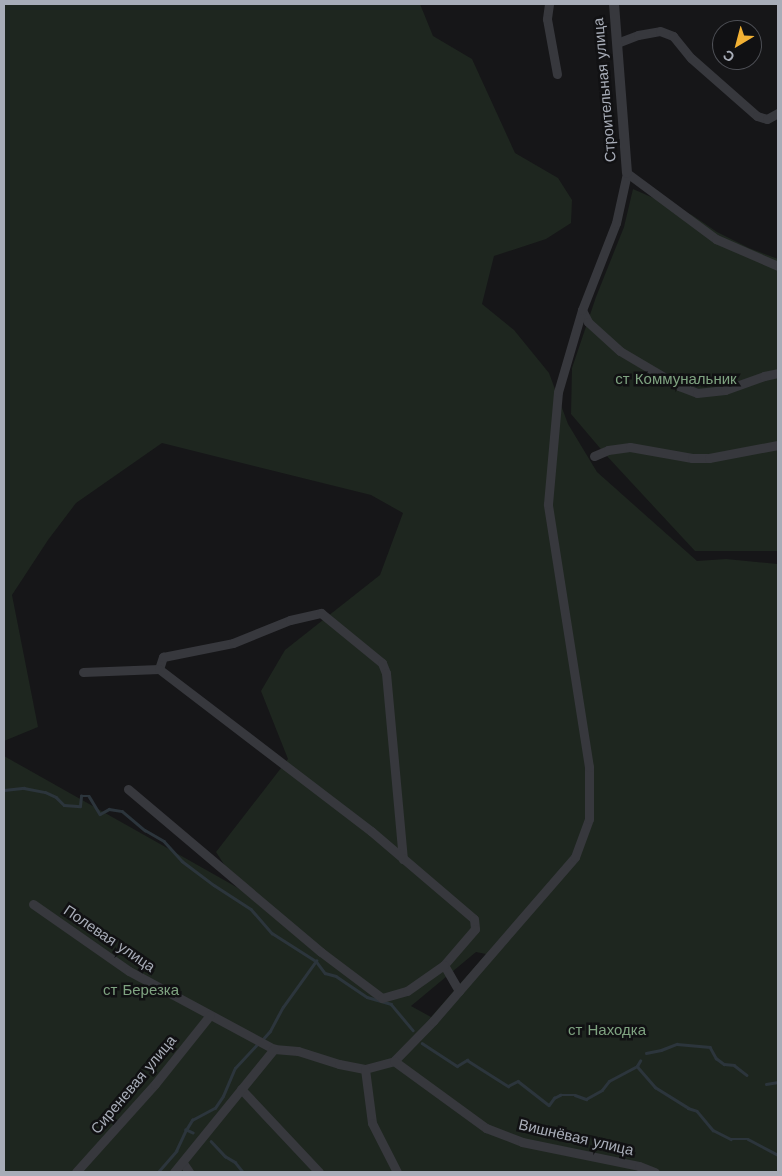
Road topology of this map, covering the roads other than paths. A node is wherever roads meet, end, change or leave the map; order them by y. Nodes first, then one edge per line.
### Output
1 (549, 4) edge
2 (614, 4) edge
3 (617, 43) junction
4 (557, 74) dead end
5 (778, 113) edge
6 (627, 173) junction
7 (778, 266) edge
8 (582, 310) junction
9 (778, 373) edge
10 (778, 446) edge
11 (594, 456) dead end
12 (159, 669) junction
13 (83, 672) dead end
14 (128, 789) dead end
15 (403, 858) junction
16 (33, 904) dead end
17 (444, 965) junction
18 (459, 991) junction
19 (210, 1015) junction
20 (270, 1047) junction
21 (394, 1061) junction
22 (365, 1069) junction
23 (241, 1089) junction
24 (183, 1163) junction
25 (76, 1172) edge
26 (174, 1172) edge
27 (189, 1172) edge
28 (319, 1172) edge
29 (397, 1172) edge
30 (655, 1172) edge

1 - 4 street
2 - 3 street, Строительная улица
3 - 5 street
3 - 6 street, Строительная улица
6 - 7 street
6 - 8 street
8 - 9 street
8 - 18 street
10 - 11 street
12 - 13 street
12 - 15 street
12 - 15 street
14 - 17 street
15 - 17 street
16 - 19 street, Полевая улица
17 - 18 street
18 - 21 street
19 - 20 street, Полевая улица
19 - 25 street, Сиреневая улица
20 - 22 street, Полевая улица
20 - 23 street
21 - 22 street
21 - 30 street, Вишнёвая улица
22 - 29 street
23 - 24 street
23 - 28 street
24 - 26 street
24 - 27 street

